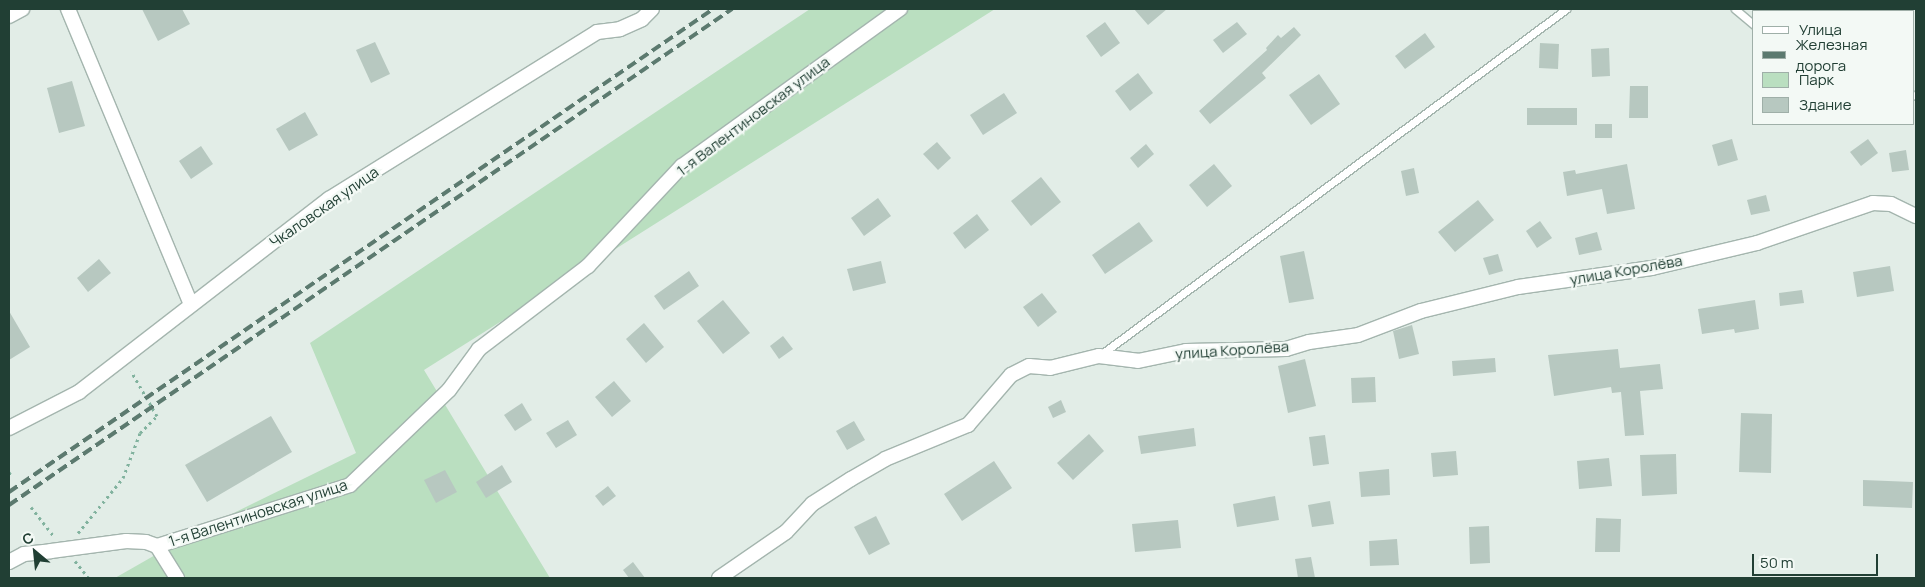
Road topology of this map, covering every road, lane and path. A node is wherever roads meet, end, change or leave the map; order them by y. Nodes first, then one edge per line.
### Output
1 (22, 9) edge
2 (68, 9) edge
3 (652, 9) edge
4 (900, 9) edge
5 (1566, 9) edge
6 (1735, 9) edge
7 (9, 16) edge
8 (1752, 23) edge
9 (1916, 216) edge
10 (191, 304) junction
11 (1099, 356) junction
12 (137, 386) dead end
13 (9, 428) edge
14 (31, 507) dead end
15 (157, 546) junction
16 (65, 549) junction
17 (9, 562) edge
18 (177, 578) edge
19 (719, 578) edge

1 - 7 street
2 - 10 street
3 - 10 street, Чкаловская улица
4 - 15 street, 1-я Валентиновская улица
5 - 11 lane
6 - 8 lane
9 - 11 street, улица Королёва
10 - 13 street, Чкаловская улица
11 - 19 street, улица Королёва
12 - 16 path
14 - 16 path
15 - 16 street
15 - 18 street
16 - 17 street

